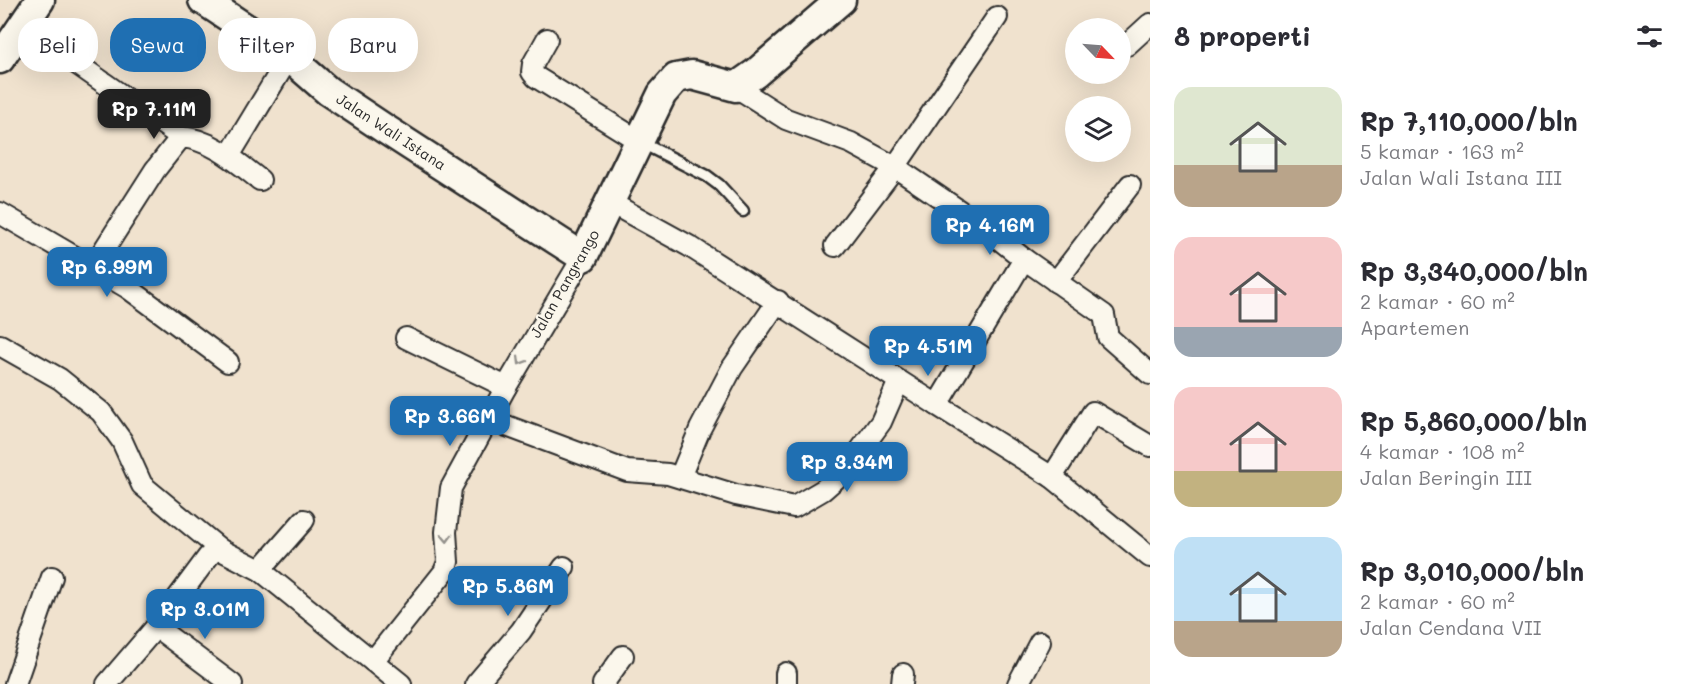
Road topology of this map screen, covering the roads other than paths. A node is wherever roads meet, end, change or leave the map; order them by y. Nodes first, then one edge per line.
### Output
1 (40, 0) edge
2 (203, 0) edge
3 (841, 0) edge
4 (997, 17) dead end
5 (29, 18) edge
6 (230, 18) edge
7 (1150, 24) edge
8 (18, 34) edge
9 (547, 39) dead end
10 (1131, 41) edge
11 (0, 59) edge
12 (88, 72) edge
13 (280, 72) edge
14 (307, 72) edge
15 (736, 87) junction
16 (181, 137) junction
17 (639, 141) junction
18 (229, 156) junction
19 (895, 167) junction
20 (260, 180) dead end
21 (1130, 185) dead end
22 (611, 203) junction
23 (743, 211) dead end
24 (0, 213) edge
25 (836, 246) dead end
26 (583, 257) junction
27 (1024, 259) junction
28 (93, 267) junction
29 (1056, 282) junction
30 (778, 301) junction
31 (406, 338) dead end
32 (0, 345) edge
33 (228, 362) dead end
34 (1150, 374) edge
35 (899, 381) junction
36 (506, 387) junction
37 (937, 405) junction
38 (488, 419) junction
39 (1150, 446) edge
40 (680, 477) junction
41 (1052, 477) junction
42 (304, 520) dead end
43 (221, 550) junction
44 (1150, 557) edge
45 (564, 567) dead end
46 (260, 570) junction
47 (52, 577) dead end
48 (156, 627) junction
49 (1040, 642) dead end
50 (623, 657) dead end
51 (373, 661) junction
52 (15, 684) edge
53 (107, 684) edge
54 (232, 684) edge
55 (401, 684) edge
56 (476, 684) edge
57 (603, 684) edge
58 (1018, 684) edge

1 - 5 street
2 - 6 street, Jalan Wali Istana
3 - 15 street
4 - 19 street
7 - 10 street
8 - 11 street
9 - 17 street
12 - 16 street
13 - 18 street
14 - 26 street, Jalan Wali Istana
15 - 17 street, Jalan Pangrango
15 - 19 street
16 - 18 street
16 - 28 street
17 - 22 street, Jalan Pangrango
17 - 23 lane
18 - 20 street
19 - 25 street
19 - 27 street
21 - 29 street
22 - 26 street, Jalan Pangrango
22 - 30 street
24 - 28 street
26 -> 36 street, Jalan Pangrango
27 - 29 street
27 - 37 street
28 - 33 street
29 - 34 street
30 - 35 street
30 - 40 street
31 - 36 street
32 - 43 street
35 - 37 street
35 - 40 street
36 - 38 street, Jalan Pangrango
37 - 41 street
38 - 40 street
38 -> 51 street, Jalan Pangrango
39 - 41 street
41 - 44 street
42 - 46 street
43 - 46 street
43 - 48 street
45 - 56 street
46 - 51 street
47 - 52 street
48 - 53 street
48 - 54 street
49 - 58 street
50 - 57 street
51 - 55 street

